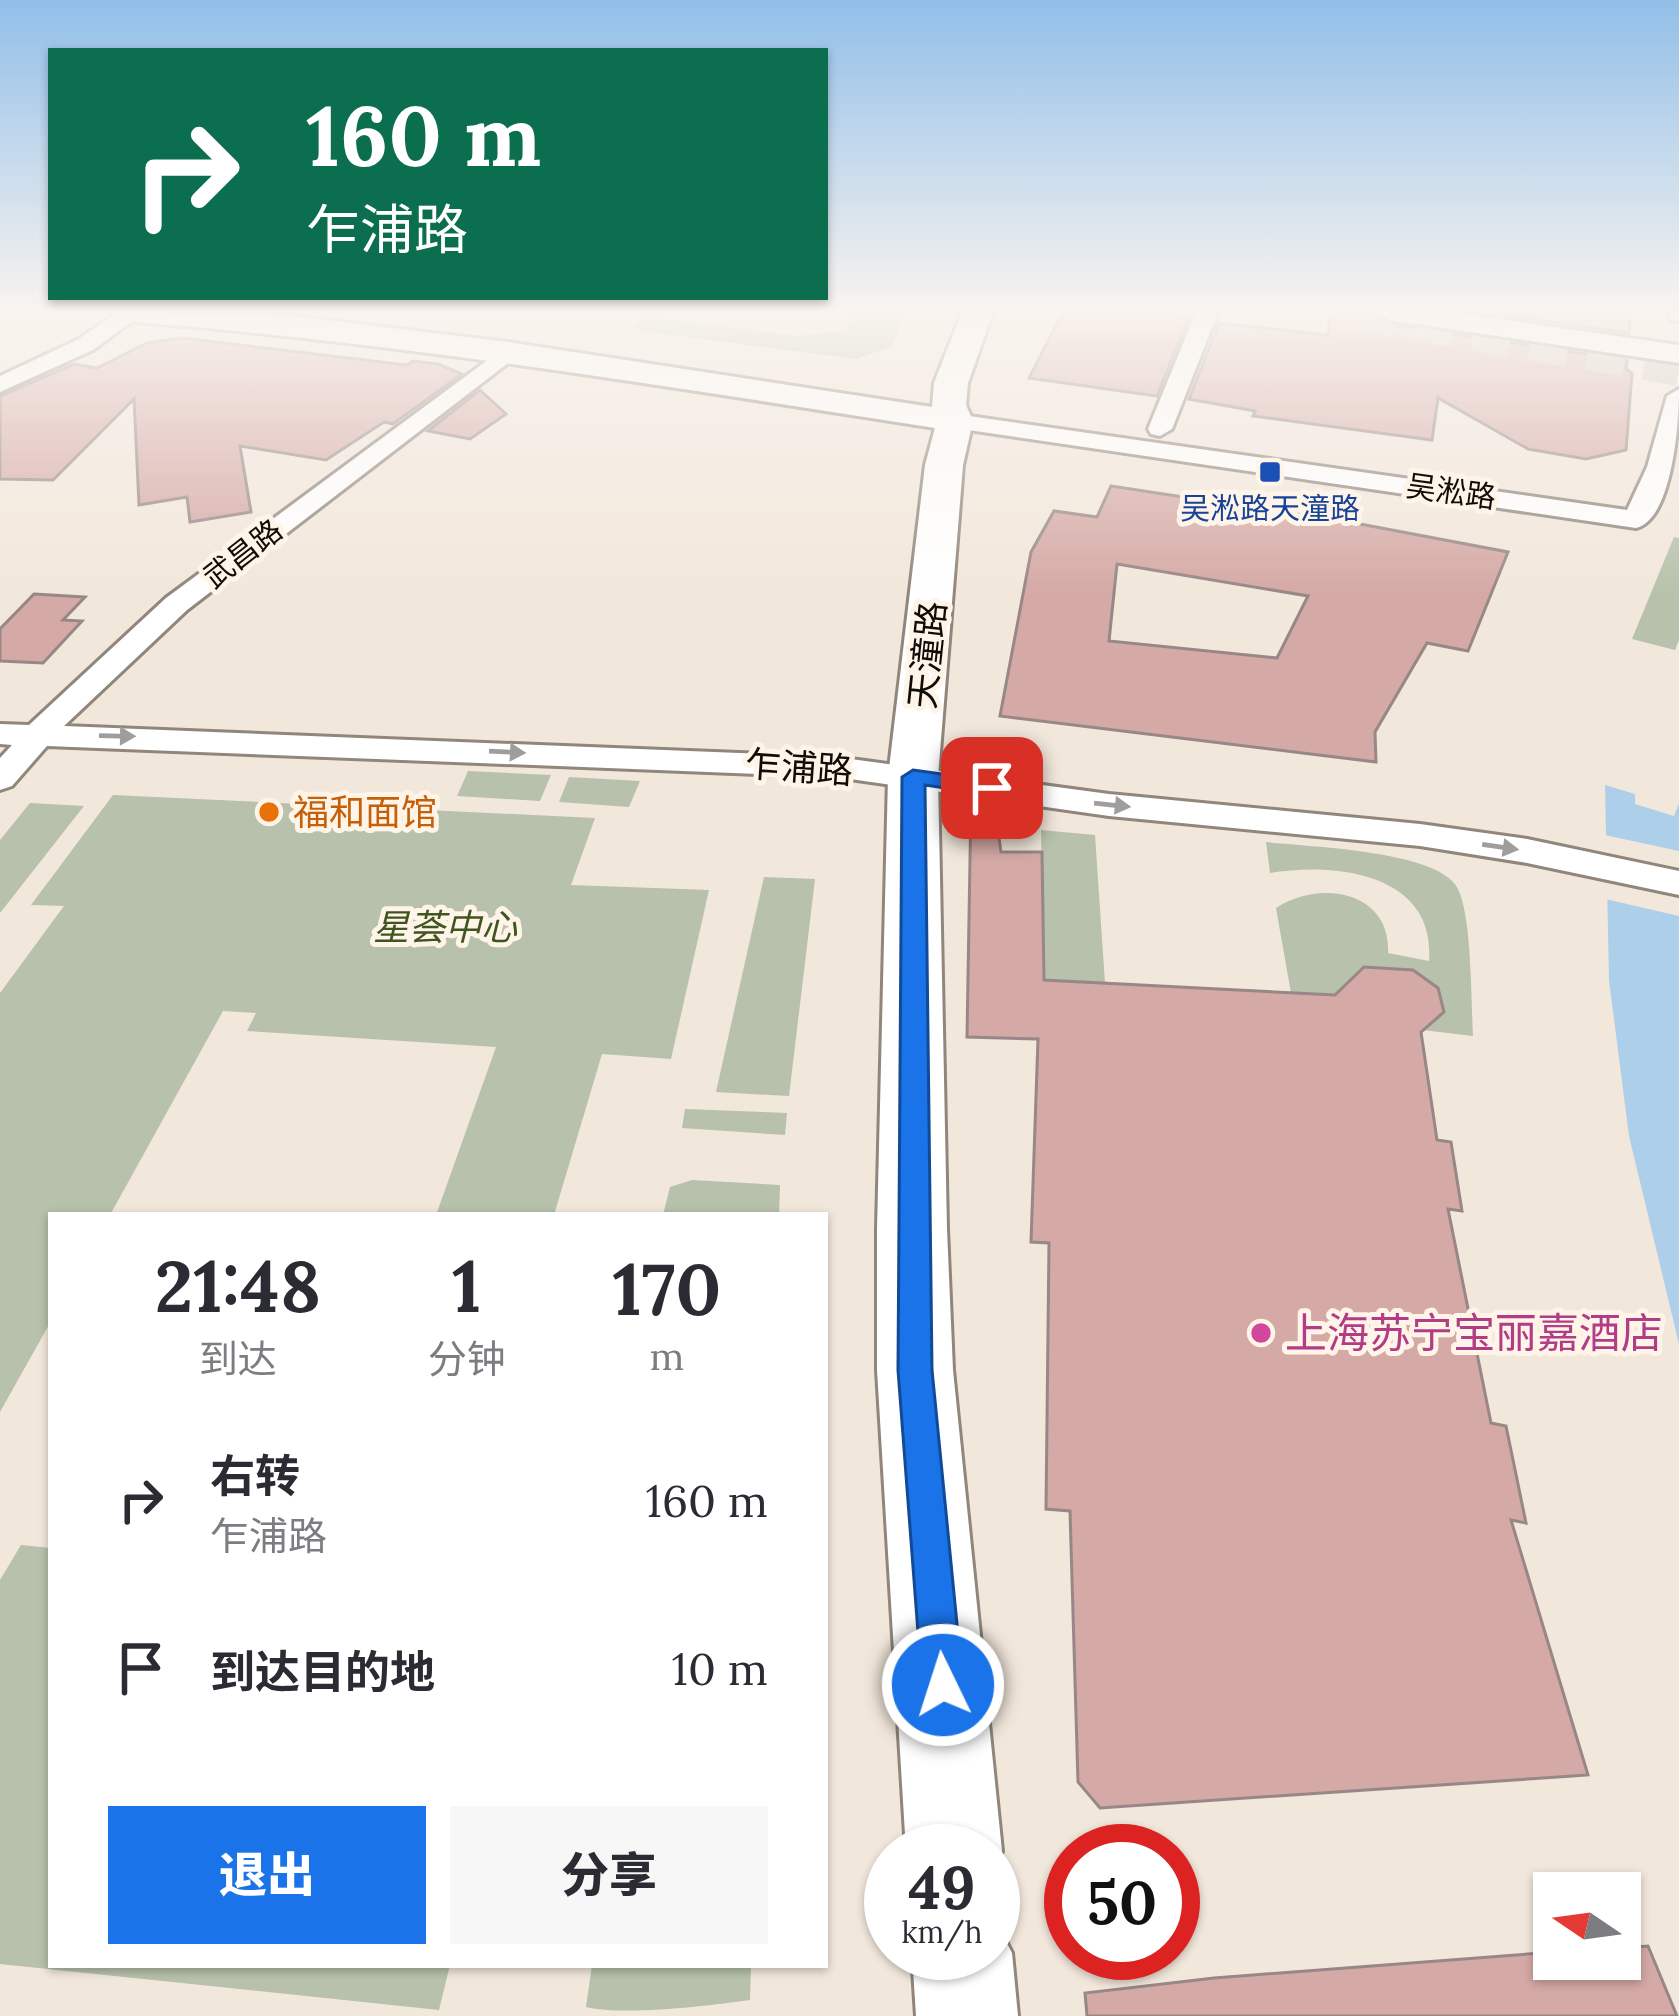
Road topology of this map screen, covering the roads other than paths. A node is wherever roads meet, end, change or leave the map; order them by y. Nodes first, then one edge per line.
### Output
1 (437, 406) edge
2 (931, 406) edge
3 (970, 406) edge
4 (977, 406) edge
5 (1170, 406) edge
6 (1676, 406) edge
7 (1160, 430) junction
8 (1640, 509) junction
9 (0, 734) edge
10 (36, 734) junction
11 (913, 777) junction
12 (0, 779) edge
13 (1679, 883) edge
14 (952, 1824) edge
15 (965, 1980) edge
16 (968, 2016) edge

1 - 10 street, 武昌路
2 - 11 main road, 天潼路
3 - 8 street, 吴淞路
4 - 7 street, 吴淞路
5 - 7 street
6 - 8 street
7 - 8 street, 吴淞路
9 - 10 street, 乍浦路
10 -> 11 street, 乍浦路
10 - 12 street, 武昌路
11 -> 13 street, 乍浦路
11 - 14 main road, 天潼路
15 - 16 main road

